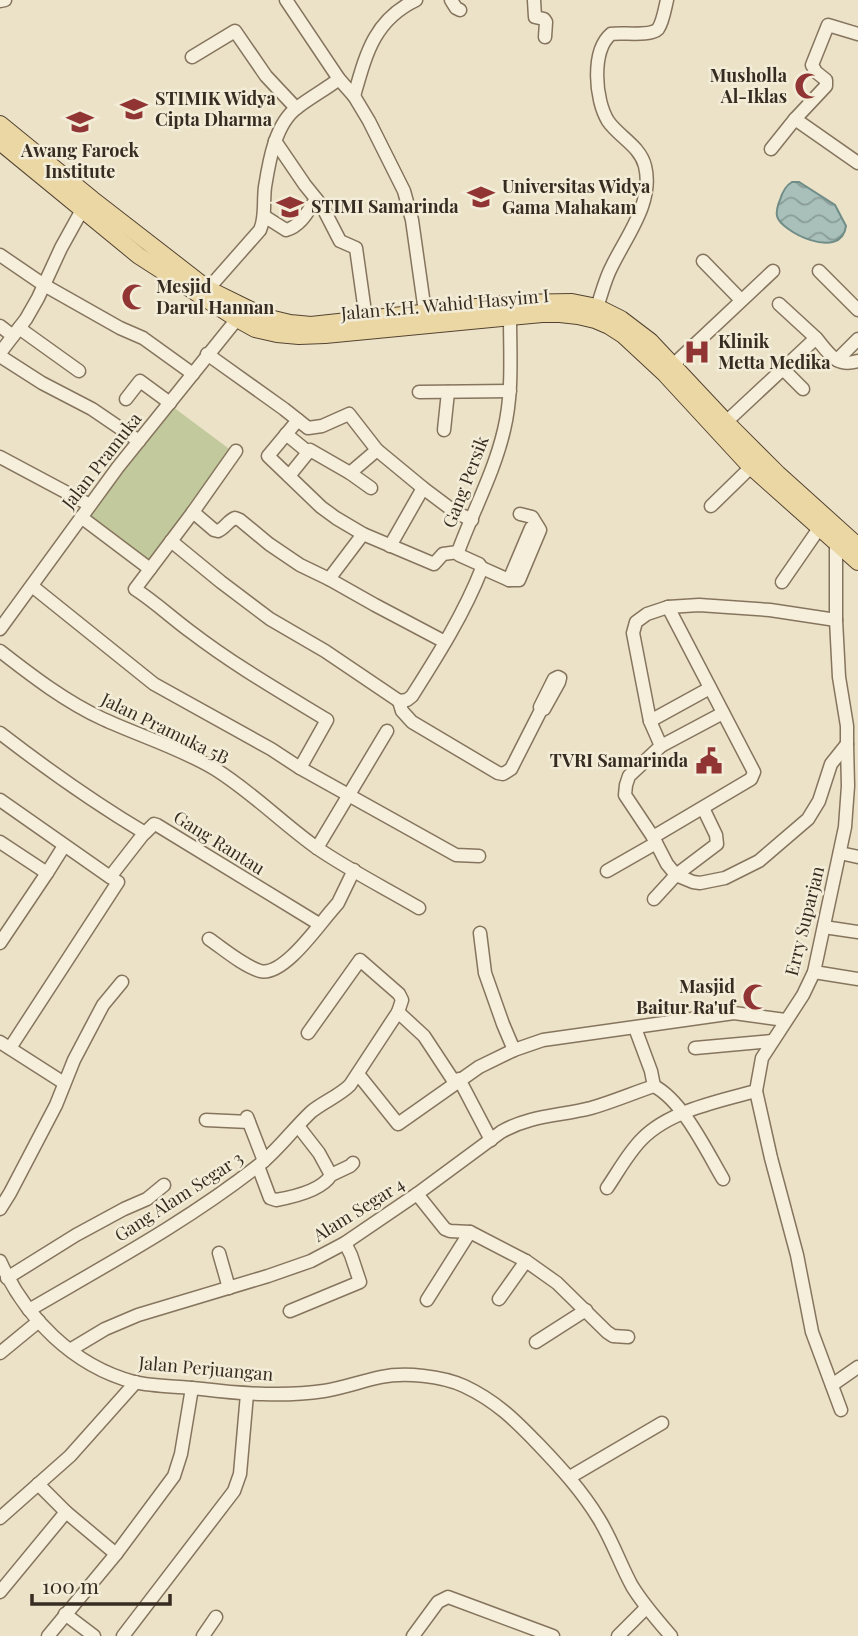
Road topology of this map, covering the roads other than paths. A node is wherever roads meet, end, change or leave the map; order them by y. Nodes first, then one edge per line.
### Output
1 (5, 0) edge
2 (286, 0) edge
3 (416, 0) edge
4 (451, 0) edge
5 (534, 0) edge
6 (667, 0) edge
7 (0, 1) edge
8 (460, 10) dead end
9 (858, 34) edge
10 (545, 37) dead end
11 (192, 57) dead end
12 (339, 79) junction
13 (354, 96) junction
14 (296, 108) junction
15 (795, 119) junction
16 (0, 124) edge
17 (606, 135) dead end
18 (620, 135) junction
19 (275, 141) junction
20 (8, 143) edge
21 (771, 149) dead end
22 (858, 163) edge
23 (316, 199) junction
24 (82, 210) junction
25 (264, 216) junction
26 (0, 256) edge
27 (703, 261) dead end
28 (773, 271) dead end
29 (819, 271) dead end
30 (44, 285) junction
31 (208, 289) junction
32 (741, 300) junction
33 (779, 304) dead end
34 (597, 307) junction
35 (543, 308) junction
36 (858, 310) edge
37 (425, 312) junction
38 (239, 313) junction
39 (510, 316) junction
40 (366, 319) junction
41 (0, 326) edge
42 (16, 332) junction
43 (816, 338) junction
44 (858, 339) edge
45 (207, 354) junction
46 (0, 355) edge
47 (837, 360) junction
48 (858, 361) edge
49 (673, 365) junction
50 (783, 369) junction
51 (79, 370) dead end
52 (193, 374) junction
53 (803, 389) dead end
54 (510, 391) junction
55 (419, 392) dead end
56 (448, 392) junction
57 (126, 399) dead end
58 (170, 403) junction
59 (298, 420) junction
60 (726, 422) junction
61 (444, 430) dead end
62 (285, 434) junction
63 (139, 441) junction
64 (377, 450) junction
65 (236, 451) dead end
66 (308, 452) junction
67 (2, 462) edge
68 (751, 467) junction
69 (350, 473) junction
70 (289, 476) junction
71 (371, 488) dead end
72 (423, 488) junction
73 (90, 505) junction
74 (711, 506) dead end
75 (193, 512) junction
76 (520, 514) dead end
77 (81, 517) junction
78 (472, 520) junction
79 (820, 527) junction
80 (363, 534) junction
81 (171, 541) junction
82 (836, 542) junction
83 (390, 546) junction
84 (858, 546) edge
85 (458, 552) junction
86 (858, 562) edge
87 (482, 568) junction
88 (149, 569) junction
89 (329, 579) junction
90 (782, 582) dead end
91 (32, 586) junction
92 (668, 607) junction
93 (836, 620) junction
94 (0, 629) edge
95 (445, 642) junction
96 (0, 651) edge
97 (710, 688) junction
98 (399, 701) junction
99 (541, 710) dead end
100 (723, 713) junction
101 (650, 721) junction
102 (387, 731) dead end
103 (0, 733) edge
104 (847, 744) junction
105 (661, 746) junction
106 (300, 768) junction
107 (351, 795) junction
108 (0, 800) edge
109 (703, 808) junction
110 (145, 832) junction
111 (654, 840) junction
112 (0, 842) edge
113 (64, 846) junction
114 (317, 848) junction
115 (841, 853) junction
116 (480, 856) dead end
117 (858, 857) edge
118 (354, 870) junction
119 (607, 871) dead end
120 (47, 873) junction
121 (676, 875) junction
122 (114, 879) junction
123 (654, 899) dead end
124 (419, 908) dead end
125 (319, 925) junction
126 (824, 928) junction
127 (858, 932) edge
128 (480, 933) dead end
129 (209, 939) dead end
130 (0, 943) edge
131 (814, 972) junction
132 (858, 979) edge
133 (122, 982) dead end
134 (398, 1012) junction
135 (785, 1020) junction
136 (635, 1028) junction
137 (307, 1033) dead end
138 (772, 1041) junction
139 (5, 1045) edge
140 (695, 1048) dead end
141 (514, 1050) junction
142 (358, 1074) junction
143 (457, 1081) junction
144 (64, 1083) junction
145 (656, 1087) junction
146 (756, 1091) junction
147 (684, 1114) junction
148 (206, 1120) dead end
149 (298, 1126) junction
150 (491, 1140) junction
151 (261, 1163) junction
152 (353, 1163) dead end
153 (331, 1175) junction
154 (723, 1180) dead end
155 (164, 1185) dead end
156 (607, 1188) dead end
157 (417, 1194) junction
158 (0, 1209) edge
159 (470, 1232) junction
160 (345, 1243) junction
161 (219, 1253) dead end
162 (0, 1261) edge
163 (526, 1261) junction
164 (8, 1278) junction
165 (229, 1288) junction
166 (499, 1299) dead end
167 (428, 1300) dead end
168 (29, 1310) junction
169 (586, 1310) junction
170 (290, 1311) dead end
171 (39, 1321) junction
172 (628, 1337) dead end
173 (536, 1342) dead end
174 (70, 1350) junction
175 (0, 1353) edge
176 (858, 1367) edge
177 (136, 1382) junction
178 (832, 1385) junction
179 (192, 1388) junction
180 (247, 1394) junction
181 (841, 1410) dead end
182 (662, 1423) dead end
183 (569, 1477) junction
184 (38, 1484) junction
185 (66, 1512) junction
186 (0, 1518) edge
187 (116, 1554) junction
188 (0, 1592) edge
189 (646, 1608) junction
190 (65, 1614) junction
191 (216, 1617) dead end
192 (48, 1636) edge
193 (94, 1636) edge
194 (123, 1636) edge
195 (203, 1636) edge
196 (413, 1636) edge
197 (553, 1636) edge
198 (618, 1636) edge
199 (671, 1636) edge

1 - 7 street
2 - 12 street
3 - 13 street
4 - 8 street
5 - 10 street
6 - 18 street
9 - 15 street
11 - 14 street
12 - 13 street
12 - 14 street
13 - 37 street
14 - 19 street
15 - 21 street
15 - 22 street
16 - 20 main road
17 - 18 street
18 - 34 street
19 - 23 street
19 - 25 street
20 - 24 main road
20 - 31 main road
23 - 25 street
23 - 40 street
24 - 30 street
24 - 38 main road
25 - 31 street
26 - 30 street
27 - 32 street
28 - 32 street
29 - 36 street
30 - 42 street
30 - 52 street
31 - 38 main road
32 - 49 street
33 - 43 street
34 - 35 main road, Jalan K.H. Wahid Hasyim I
34 - 49 main road, Jalan K.H. Wahid Hasyim I
35 - 37 main road, Jalan K.H. Wahid Hasyim I
35 - 39 main road, Jalan K.H. Wahid Hasyim I
35 - 68 main road, Jalan K.H. Wahid Hasyim I
37 - 40 main road, Jalan K.H. Wahid Hasyim I
38 - 39 main road, Jalan K.H. Wahid Hasyim I
38 - 40 main road, Jalan K.H. Wahid Hasyim I
38 - 45 street, Jalan Pramuka
39 - 54 street, Gang Persik
41 - 42 street
42 - 46 street
42 - 51 street
43 - 47 street
43 - 50 street
44 - 47 street
45 - 52 street, Jalan Pramuka
45 - 59 street
46 - 63 street
47 - 48 street
49 - 60 main road, Jalan K.H. Wahid Hasyim I
50 - 53 street
50 - 60 street
52 - 58 street, Jalan Pramuka
54 - 56 street
54 - 78 street, Gang Persik
55 - 56 street
56 - 61 street
57 - 58 street
58 - 63 street, Jalan Pramuka
59 - 62 street
59 - 64 street
60 - 84 main road, Jalan K.H. Wahid Hasyim I
62 - 66 street
62 - 70 street
63 - 73 street, Jalan Pramuka
64 - 69 street
64 - 72 street
65 - 75 street
66 - 69 street
66 - 70 street
67 - 73 street
68 - 74 street
68 - 79 main road, Jalan K.H. Wahid Hasyim I
69 - 71 street
70 - 80 street
72 - 78 street
72 - 83 street
73 - 77 street, Jalan Pramuka
75 - 81 street
75 - 89 street
76 - 87 street, Gang Persik
77 - 88 street
77 - 91 street, Jalan Pramuka
78 - 85 street, Gang Persik
79 - 82 main road, Jalan K.H. Wahid Hasyim I
79 - 90 street
80 - 83 street
80 - 89 street
81 - 88 street
81 - 98 street
82 - 86 main road, Jalan K.H. Wahid Hasyim I
82 - 93 street, Erry Suparjan
83 - 85 street
85 - 87 street, Gang Persik
87 - 95 street
88 - 106 street
89 - 95 street
91 - 94 street, Jalan Pramuka
91 - 106 street
92 - 93 street
92 - 97 street
92 - 101 street
93 - 104 street, Erry Suparjan
95 - 98 street
96 - 114 street, Jalan Pramuka 5B
97 - 100 street
97 - 101 street
98 - 99 street
100 - 105 street
100 - 109 street
101 - 105 street
102 - 107 street
103 - 110 street, Gang Rantau
104 - 115 street, Erry Suparjan
104 - 121 street
105 - 111 street
106 - 107 street
107 - 114 street
107 - 116 street
108 - 113 street
109 - 111 street
109 - 121 street
110 - 122 street
110 - 125 street, Gang Rantau
111 - 119 street
111 - 121 street
112 - 120 street
113 - 120 street
113 - 122 street
114 - 118 street, Jalan Pramuka 5B
115 - 117 street
115 - 126 street, Erry Suparjan
118 - 124 street, Jalan Pramuka 5B
118 - 125 street
120 - 130 street
121 - 123 street
122 - 139 street
125 - 129 street
126 - 127 street
126 - 131 street, Erry Suparjan
128 - 141 street
131 - 132 street
131 - 135 street, Erry Suparjan
133 - 144 street
134 - 137 street, Gang Alam Segar 3
134 - 142 street, Gang Alam Segar 3
134 - 143 street
135 - 136 street
135 - 138 street, Erry Suparjan
136 - 141 street
136 - 145 street
138 - 140 street
138 - 146 street, Erry Suparjan
139 - 144 street
141 - 143 street
142 - 143 street
142 - 149 street, Gang Alam Segar 3
143 - 150 street
144 - 158 street
145 - 147 street
145 - 150 street, Alam Segar 4
146 - 147 street
146 - 178 street, Erry Suparjan
147 - 154 street
147 - 156 street
148 - 151 street
149 - 151 street, Gang Alam Segar 3
149 - 153 street
150 - 157 street, Alam Segar 4
151 - 153 street
151 - 168 street, Gang Alam Segar 3
152 - 153 street
155 - 164 street
157 - 159 street
157 - 160 street, Alam Segar 4
159 - 163 street
159 - 167 street
160 - 165 street, Alam Segar 4
160 - 170 street
161 - 165 street
162 - 164 street, Jalan Perjuangan
163 - 166 street
163 - 169 street
164 - 168 street, Jalan Perjuangan
165 - 174 street, Alam Segar 4
168 - 171 street, Jalan Perjuangan
169 - 172 street
169 - 173 street
171 - 174 street, Jalan Perjuangan
171 - 175 street
174 - 177 street, Jalan Perjuangan
176 - 178 street
177 - 179 street, Jalan Perjuangan
177 - 184 street
178 - 181 street, Erry Suparjan
179 - 180 street, Jalan Perjuangan
179 - 187 street
180 - 183 street, Jalan Perjuangan
180 - 194 street
182 - 183 street
183 - 189 street, Jalan Perjuangan
184 - 185 street
184 - 186 street
185 - 187 street
185 - 188 street
187 - 190 street
189 - 198 street
189 - 199 street, Jalan Perjuangan
190 - 192 street
190 - 193 street
191 - 195 street
196 - 197 street

